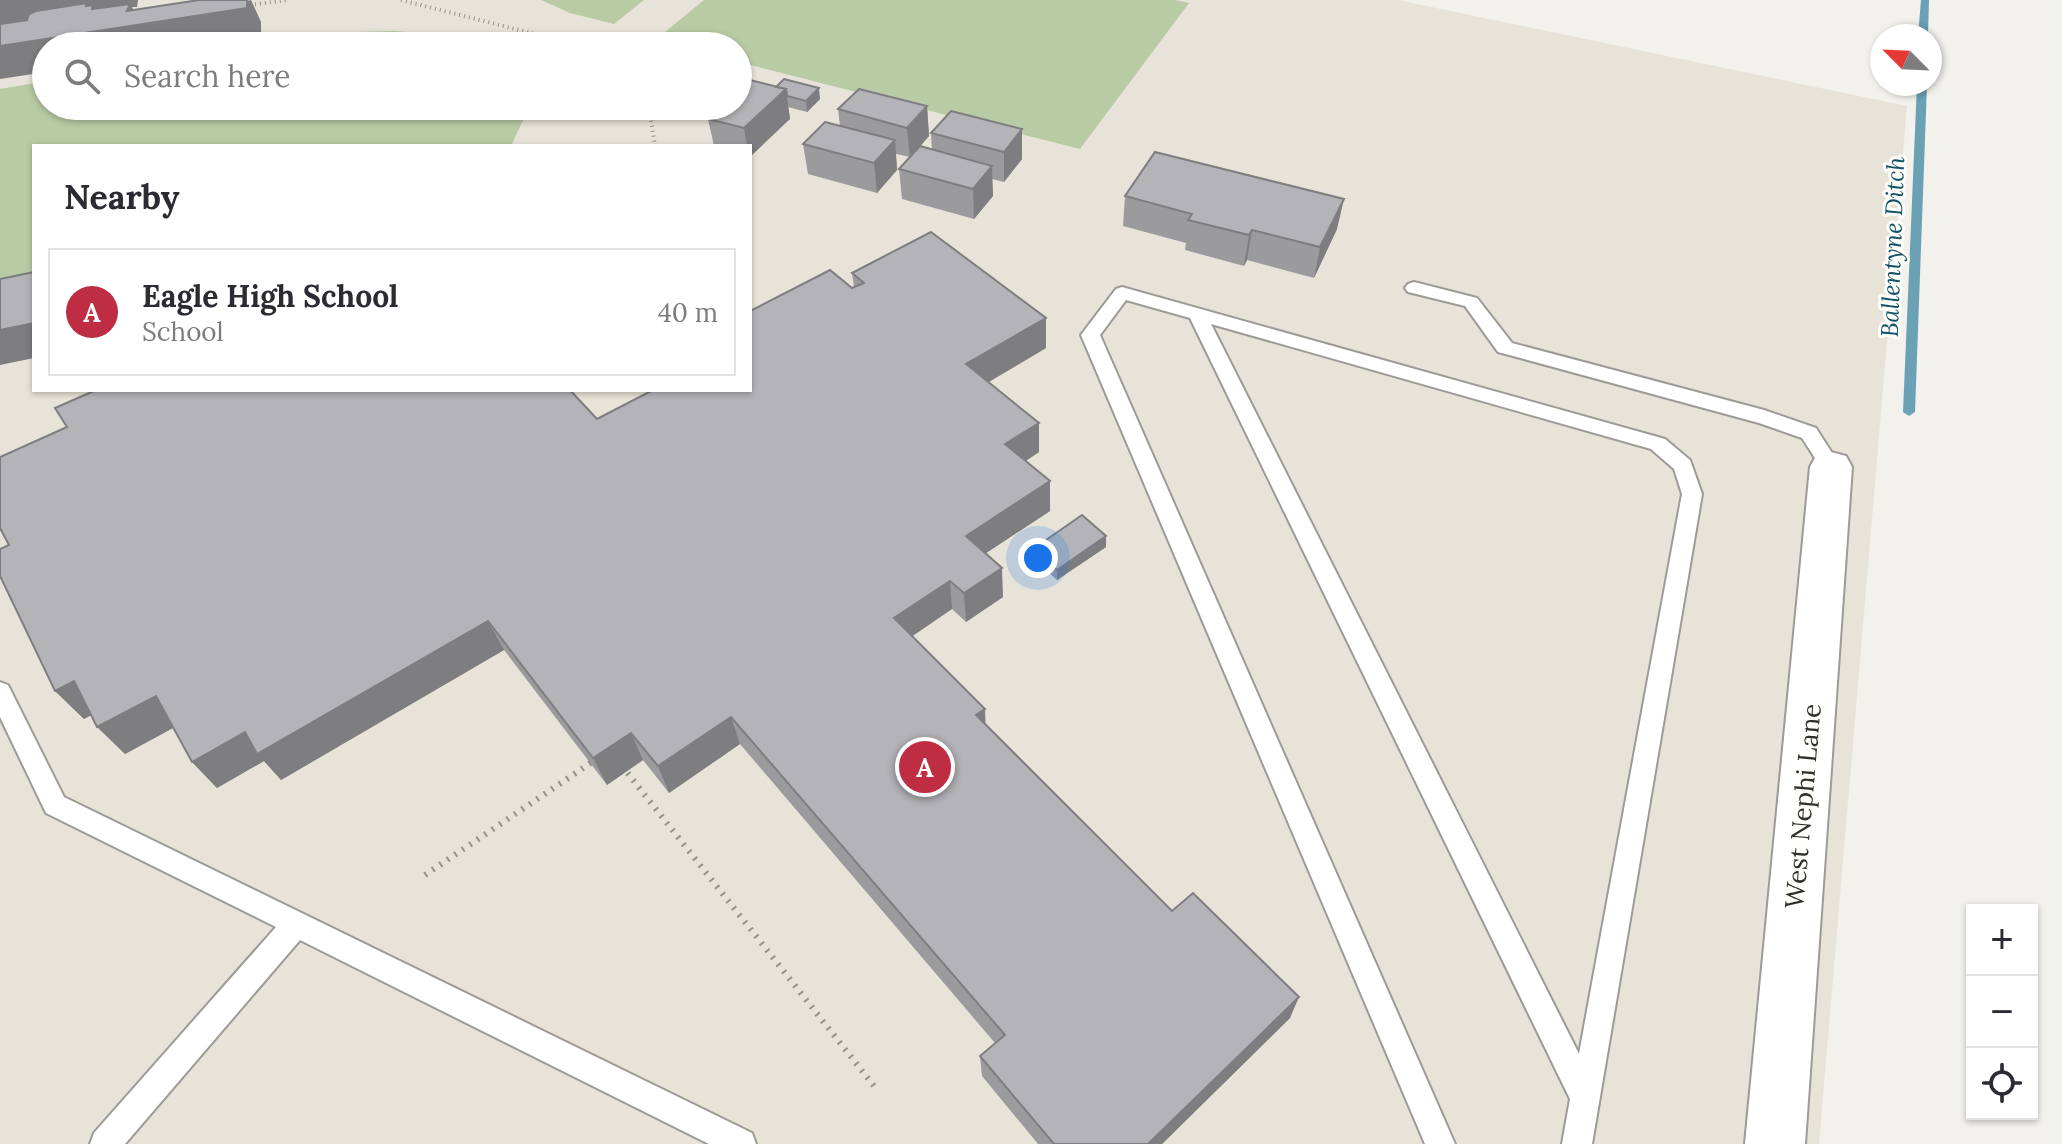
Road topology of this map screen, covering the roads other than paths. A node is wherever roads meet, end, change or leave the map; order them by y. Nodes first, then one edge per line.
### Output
1 (1414, 288) dead end
2 (1197, 314) junction
3 (1831, 467) joint
4 (0, 692) edge
5 (296, 924) junction
6 (1585, 1097) junction
7 (105, 1144) edge
8 (741, 1144) edge
9 (1440, 1144) edge
10 (1577, 1144) edge
11 (1775, 1144) edge

1 - 3 lane
2 - 6 lane
2 - 6 lane
2 - 9 lane
3 - 11 street, West Nephi Lane
4 - 5 lane
5 - 7 lane
5 - 8 lane
6 - 10 lane

